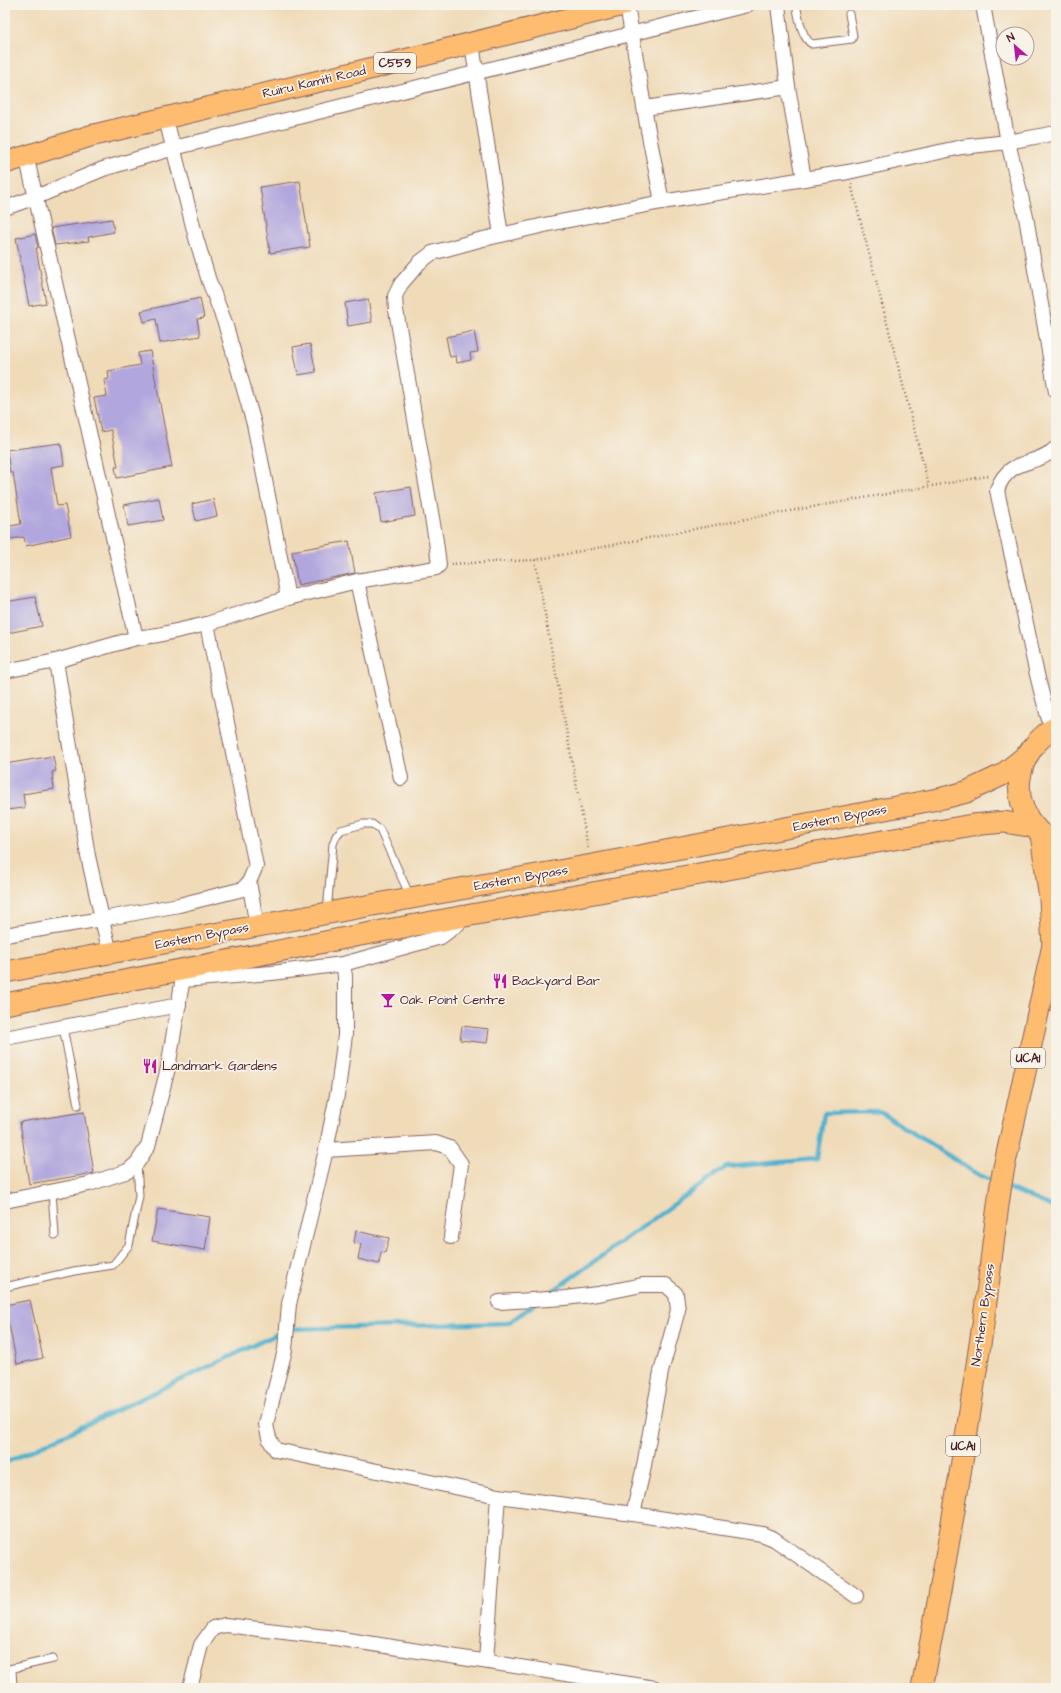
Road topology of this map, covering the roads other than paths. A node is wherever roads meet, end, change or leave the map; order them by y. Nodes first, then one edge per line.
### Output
1 (623, 5) edge
2 (627, 5) edge
3 (747, 5) edge
4 (778, 5) edge
5 (796, 5) edge
6 (983, 5) edge
7 (849, 14) dead end
8 (632, 34) junction
9 (472, 44) junction
10 (476, 73) junction
11 (788, 87) junction
12 (645, 108) junction
13 (166, 119) junction
14 (1056, 133) edge
15 (1008, 142) junction
16 (174, 148) junction
17 (26, 155) junction
18 (5, 163) edge
19 (804, 179) junction
20 (36, 197) junction
21 (662, 202) junction
22 (5, 208) edge
23 (501, 235) junction
24 (1056, 392) edge
25 (1056, 448) edge
26 (357, 581) junction
27 (288, 598) junction
28 (207, 624) junction
29 (136, 638) junction
30 (56, 662) junction
31 (5, 671) edge
32 (1054, 728) edge
33 (1027, 755) junction
34 (401, 778) dead end
35 (1044, 835) edge
36 (249, 882) junction
37 (411, 898) junction
38 (327, 913) junction
39 (462, 916) junction
40 (102, 919) junction
41 (257, 926) junction
42 (5, 935) edge
43 (1055, 942) edge
44 (110, 953) junction
45 (343, 964) junction
46 (5, 972) edge
47 (184, 974) junction
48 (5, 1004) edge
49 (179, 1005) junction
50 (63, 1027) junction
51 (5, 1038) edge
52 (78, 1105) dead end
53 (326, 1150) junction
54 (137, 1163) junction
55 (52, 1192) junction
56 (5, 1201) edge
57 (55, 1235) dead end
58 (451, 1237) dead end
59 (5, 1287) edge
60 (499, 1302) dead end
61 (498, 1496) junction
62 (632, 1514) junction
63 (856, 1596) dead end
64 (53, 1659) dead end
65 (486, 1661) junction
66 (8, 1669) edge
67 (13, 1688) edge
68 (190, 1688) edge
69 (655, 1688) edge
70 (922, 1688) edge

1 - 9 main road, Ruiru Kamiti Road / C559
2 - 8 street
3 - 8 street
4 - 11 street
5 - 7 lane
6 - 15 street
8 - 10 street
8 - 12 street
9 - 10 street
9 - 13 main road, Ruiru Kamiti Road / C559
10 - 16 street
10 - 23 street
11 - 12 street
11 - 19 street
12 - 21 street
13 - 16 street
13 - 17 main road, Ruiru Kamiti Road / C559
14 - 15 street
15 - 19 street
15 - 24 street
16 - 20 street
16 - 27 street
17 - 18 main road, Ruiru Kamiti Road / C559
17 - 20 street
19 - 21 street
20 - 22 street
20 - 29 street
21 - 23 street
23 - 26 street
25 - 32 street
26 - 27 street
26 - 34 street
27 - 28 street
28 - 29 street
28 - 36 street
29 - 30 street
30 - 31 street
30 - 40 street
32 - 33 main road, Eastern Bypass
33 - 35 main road, Eastern Bypass
33 - 37 main road, Eastern Bypass
35 - 39 main road, Eastern Bypass
35 - 43 main road, UCA1
36 - 40 street
36 - 41 street
37 - 38 main road, Eastern Bypass
37 - 38 lane
38 - 41 main road, Eastern Bypass
39 - 45 street
39 - 47 main road, Eastern Bypass
40 - 42 street
40 - 44 street
41 - 44 main road, Eastern Bypass
43 - 70 main road, Northern Bypass / UCA1
44 - 46 main road, Eastern Bypass
45 - 47 street
45 - 53 street
47 - 48 main road, Eastern Bypass
47 - 49 street
49 - 50 street
49 - 54 street
50 - 51 street
50 - 52 lane
53 - 58 street
53 - 61 street
54 - 55 street
54 - 59 lane
55 - 56 street
55 - 57 lane
60 - 62 street
61 - 62 street
61 - 65 street
62 - 63 street
64 - 66 lane
65 - 68 street
65 - 69 street
66 - 67 lane

